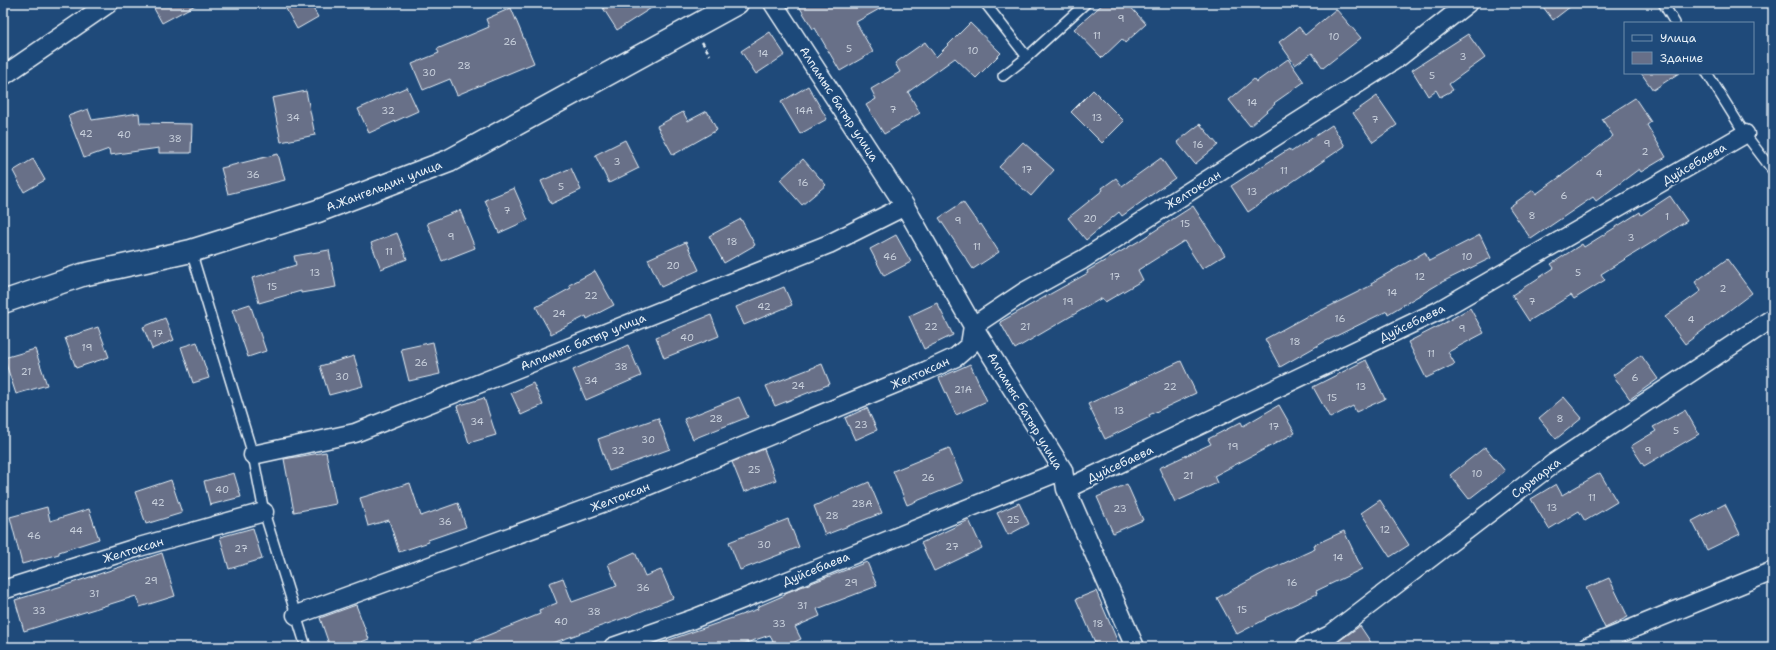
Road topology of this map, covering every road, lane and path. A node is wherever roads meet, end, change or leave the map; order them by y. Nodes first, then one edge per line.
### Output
1 (108, 3) edge
2 (737, 3) edge
3 (773, 3) edge
4 (985, 3) edge
5 (1086, 3) edge
6 (1468, 3) edge
7 (1662, 3) edge
8 (1674, 22) edge
9 (1027, 57) junction
10 (1708, 74) edge
11 (3, 76) edge
12 (1003, 76) dead end
13 (1745, 134) junction
14 (1773, 171) edge
15 (905, 206) junction
16 (191, 251) junction
17 (3, 302) edge
18 (1773, 318) edge
19 (973, 326) junction
20 (253, 455) junction
21 (1063, 470) junction
22 (1066, 489) junction
23 (264, 512) junction
24 (1773, 571) edge
25 (3, 590) edge
26 (296, 615) junction
27 (306, 647) edge
28 (613, 647) edge
29 (1135, 647) edge
30 (1305, 647) edge
31 (1587, 647) edge

1 - 11 street
2 - 16 street, А.Жангельдин улица
3 - 15 street, Алпамыс батыр улица
4 - 9 lane
5 - 9 lane
6 - 19 street, Желтоксан
7 - 8 lane
9 - 12 lane
10 - 13 lane
13 - 14 lane
13 - 22 street, Дуйсебаева
15 - 19 street, Алпамыс батыр улица
15 - 20 street, Алпамыс батыр улица
16 - 17 street, А.Жангельдин улица
16 - 20 lane
18 - 30 street, Сарыарка
19 - 21 street, Алпамыс батыр улица
19 - 26 street, Желтоксан
20 - 23 lane
21 - 22 street, Алпамыс батыр улица
21 - 28 street, Дуйсебаева
22 - 29 street, Алпамыс батыр улица
23 - 25 street, Желтоксан
23 - 26 lane
24 - 31 street
26 - 27 lane

